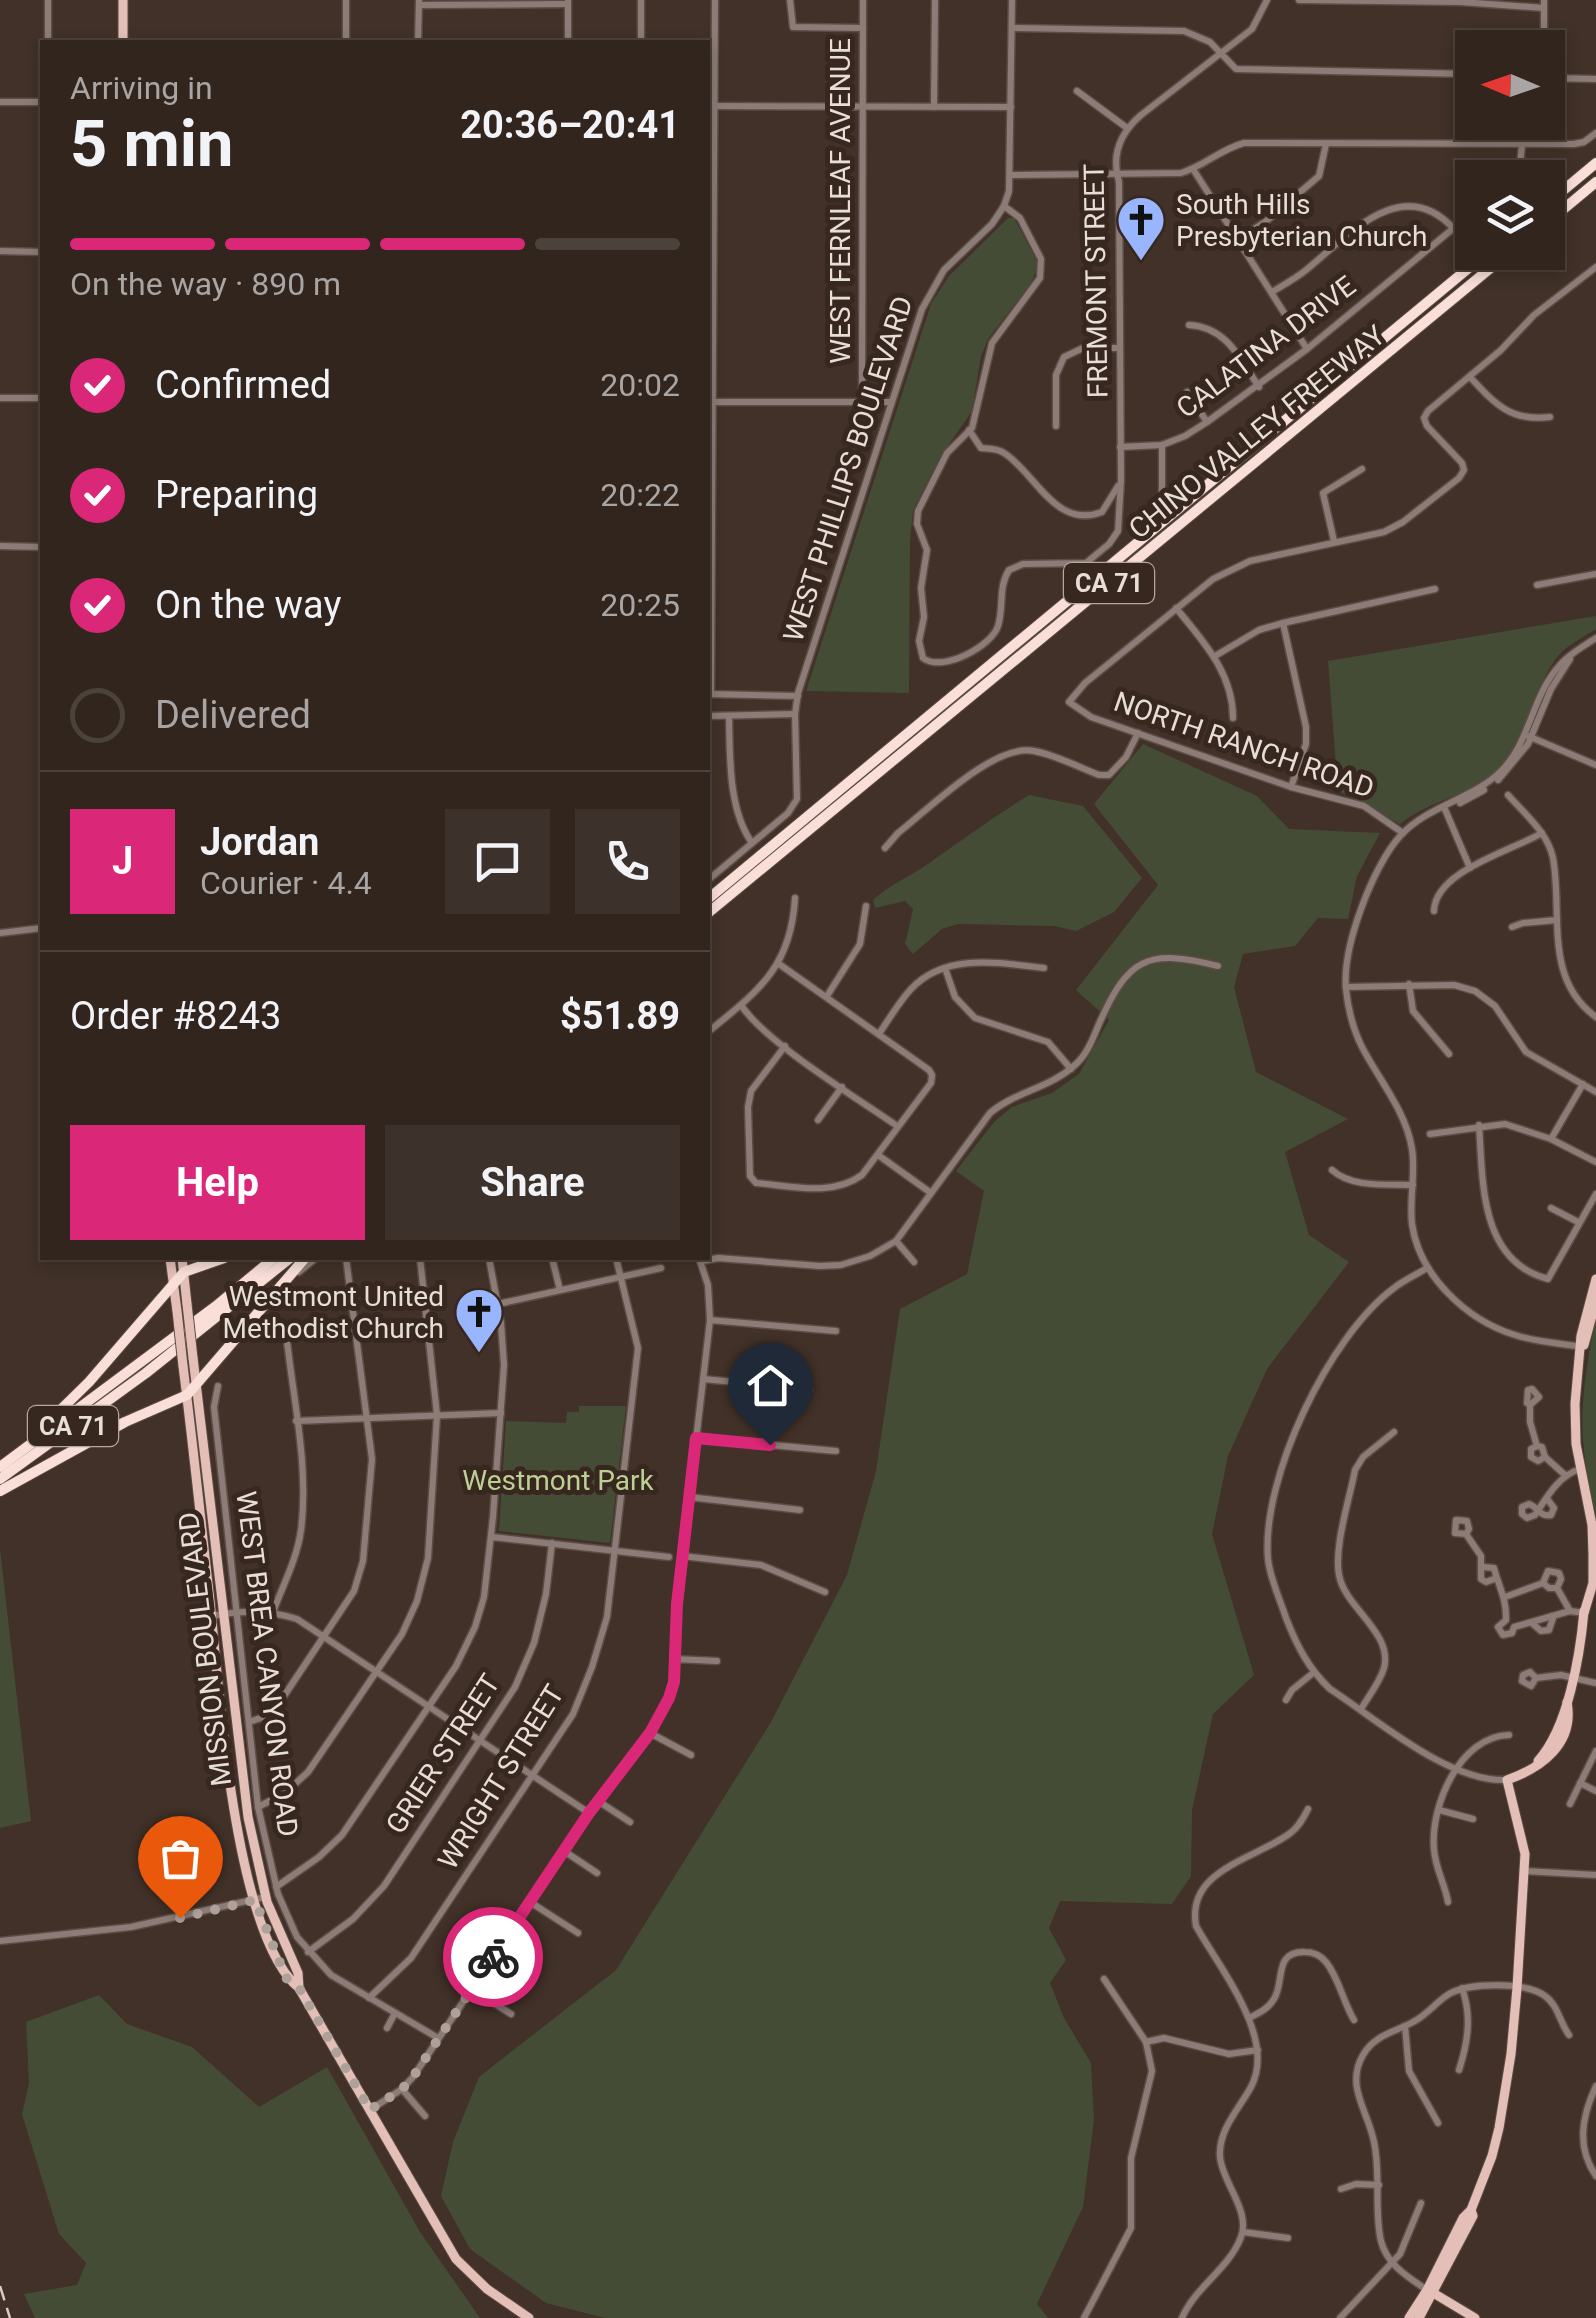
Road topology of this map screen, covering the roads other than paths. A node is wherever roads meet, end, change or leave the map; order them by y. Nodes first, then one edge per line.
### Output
1 (48, 0) edge
2 (123, 0) edge
3 (346, 0) edge
4 (641, 0) edge
5 (715, 0) edge
6 (790, 0) edge
7 (863, 0) edge
8 (935, 0) edge
9 (1012, 0) edge
10 (1267, 0) edge
11 (1299, 0) edge
12 (419, 2) edge
13 (568, 2) edge
14 (1544, 4) edge
15 (863, 28) junction
16 (1012, 28) junction
17 (1544, 30) edge
18 (48, 40) edge
19 (123, 40) edge
20 (346, 40) edge
21 (418, 40) edge
22 (568, 40) edge
23 (641, 40) edge
24 (1219, 56) junction
25 (1455, 74) edge
26 (1565, 78) edge
27 (1596, 79) edge
28 (1077, 91) dead end
29 (0, 102) edge
30 (40, 102) edge
31 (711, 106) edge
32 (862, 107) junction
33 (934, 107) junction
34 (1011, 107) junction
35 (1125, 131) junction
36 (1594, 136) edge
37 (1326, 144) junction
38 (1522, 145) junction
39 (1520, 160) edge
40 (1596, 163) edge
41 (1194, 170) junction
42 (1117, 174) junction
43 (1011, 175) junction
44 (1596, 182) edge
45 (1565, 189) edge
46 (1004, 206) junction
47 (1565, 208) edge
48 (1454, 229) joint
49 (1238, 239) junction
50 (0, 251) edge
51 (40, 252) edge
52 (1596, 268) edge
53 (1466, 270) edge
54 (1488, 270) edge
55 (1272, 292) junction
56 (1190, 326) dead end
57 (1120, 348) junction
58 (1307, 349) junction
59 (1470, 376) junction
60 (1259, 387) junction
61 (1188, 392) dead end
62 (0, 398) edge
63 (40, 398) edge
64 (710, 402) edge
65 (862, 402) junction
66 (890, 402) junction
67 (1550, 417) dead end
68 (1207, 422) junction
69 (1056, 426) dead end
70 (970, 430) junction
71 (1162, 445) junction
72 (1120, 447) junction
73 (1362, 469) dead end
74 (1121, 480) junction
75 (1162, 493) dead end
76 (1334, 541) junction
77 (0, 546) edge
78 (40, 546) edge
79 (710, 550) edge
80 (1596, 574) edge
81 (1537, 585) dead end
82 (1435, 590) dead end
83 (1176, 608) junction
84 (1283, 622) junction
85 (1596, 638) edge
86 (1215, 656) junction
87 (710, 694) edge
88 (798, 696) junction
89 (795, 714) junction
90 (710, 716) edge
91 (729, 716) junction
92 (1233, 718) dead end
93 (1138, 733) junction
94 (1529, 736) junction
95 (1596, 765) edge
96 (1291, 787) junction
97 (1508, 795) dead end
98 (1444, 807) junction
99 (1403, 833) junction
100 (1542, 834) junction
101 (752, 844) junction
102 (885, 848) dead end
103 (1470, 868) junction
104 (710, 878) edge
105 (710, 896) edge
106 (795, 898) dead end
107 (866, 906) dead end
108 (710, 911) edge
109 (1434, 911) dead end
110 (1556, 920) junction
111 (1512, 927) dead end
112 (40, 928) edge
113 (0, 933) edge
114 (779, 964) junction
115 (1218, 966) dead end
116 (945, 968) junction
117 (1044, 968) dead end
118 (1410, 984) junction
119 (1346, 987) junction
120 (827, 996) junction
121 (742, 1005) junction
122 (1596, 1017) edge
123 (710, 1030) edge
124 (879, 1034) junction
125 (785, 1046) junction
126 (1449, 1054) dead end
127 (1070, 1070) junction
128 (1583, 1084) junction
129 (842, 1087) junction
130 (1596, 1092) edge
131 (818, 1120) dead end
132 (897, 1126) junction
133 (1479, 1126) junction
134 (1430, 1134) dead end
135 (1550, 1139) junction
136 (878, 1155) junction
137 (1596, 1162) edge
138 (1332, 1170) dead end
139 (1413, 1186) junction
140 (931, 1193) junction
141 (1596, 1194) edge
142 (1551, 1208) dead end
143 (1578, 1222) junction
144 (896, 1241) junction
145 (710, 1259) edge
146 (170, 1260) edge
147 (182, 1260) edge
148 (218, 1260) edge
149 (272, 1260) edge
150 (287, 1260) edge
151 (302, 1260) edge
152 (314, 1260) edge
153 (346, 1260) edge
154 (420, 1260) edge
155 (489, 1260) edge
156 (552, 1260) edge
157 (616, 1260) edge
158 (700, 1260) edge
159 (914, 1262) dead end
160 (660, 1268) dead end
161 (1427, 1268) junction
162 (184, 1272) junction
163 (300, 1272) dead end
164 (620, 1278) junction
165 (1596, 1278) edge
166 (173, 1284) junction
167 (560, 1291) junction
168 (1596, 1301) edge
169 (498, 1304) junction
170 (710, 1320) junction
171 (281, 1327) dead end
172 (836, 1331) dead end
173 (1583, 1347) junction
174 (702, 1378) junction
175 (196, 1386) junction
176 (218, 1386) dead end
177 (809, 1390) dead end
178 (186, 1395) junction
179 (1530, 1405) dead end
180 (500, 1414) junction
181 (437, 1415) junction
182 (367, 1420) junction
183 (296, 1421) junction
184 (1394, 1432) dead end
185 (696, 1438) junction
186 (1536, 1446) junction
187 (836, 1451) dead end
188 (1544, 1457) junction
189 (4, 1463) edge
190 (1580, 1472) junction
191 (1566, 1476) junction
192 (0, 1480) edge
193 (0, 1492) edge
194 (690, 1497) junction
195 (800, 1510) dead end
196 (1537, 1510) dead end
197 (1466, 1534) dead end
198 (492, 1537) junction
199 (552, 1543) junction
200 (615, 1551) junction
201 (669, 1556) dead end
202 (682, 1556) junction
203 (1544, 1583) junction
204 (1557, 1588) junction
205 (824, 1592) dead end
206 (1505, 1597) junction
207 (1570, 1611) junction
208 (236, 1612) junction
209 (273, 1612) junction
210 (1584, 1613) junction
211 (224, 1614) junction
212 (211, 1616) junction
213 (1506, 1620) junction
214 (1514, 1626) junction
215 (326, 1636) junction
216 (675, 1659) junction
217 (718, 1661) dead end
218 (377, 1671) junction
219 (1313, 1673) junction
220 (1572, 1677) junction
221 (1536, 1678) dead end
222 (1596, 1683) edge
223 (1286, 1700) dead end
224 (430, 1706) junction
225 (1361, 1710) junction
226 (248, 1722) junction
227 (650, 1733) junction
228 (1509, 1735) dead end
229 (482, 1741) junction
230 (1596, 1751) edge
231 (691, 1755) dead end
232 (228, 1761) junction
233 (1456, 1772) junction
234 (534, 1775) junction
235 (1506, 1780) junction
236 (1580, 1784) junction
237 (244, 1788) junction
238 (1596, 1791) edge
239 (598, 1801) junction
240 (1570, 1804) dead end
241 (258, 1807) junction
242 (1308, 1810) dead end
243 (1439, 1810) junction
244 (589, 1813) junction
245 (1473, 1819) dead end
246 (630, 1822) dead end
247 (564, 1851) junction
248 (1524, 1871) junction
249 (597, 1873) dead end
250 (1596, 1876) edge
251 (276, 1886) junction
252 (260, 1899) junction
253 (530, 1902) junction
254 (1448, 1902) dead end
255 (578, 1932) dead end
256 (0, 1941) edge
257 (308, 1952) junction
258 (1104, 1979) dead end
259 (1462, 1988) junction
260 (1516, 1988) junction
261 (472, 1989) junction
262 (369, 1998) junction
263 (395, 2013) junction
264 (511, 2014) dead end
265 (1249, 2018) junction
266 (1354, 2020) dead end
267 (1405, 2026) junction
268 (388, 2028) dead end
269 (1569, 2035) dead end
270 (438, 2038) junction
271 (1146, 2042) junction
272 (1258, 2050) junction
273 (1459, 2070) dead end
274 (1596, 2086) edge
275 (402, 2089) junction
276 (370, 2110) junction
277 (425, 2116) dead end
278 (1438, 2123) dead end
279 (1596, 2176) edge
280 (1379, 2186) junction
281 (1342, 2189) dead end
282 (1421, 2202) dead end
283 (1244, 2232) junction
284 (1288, 2238) dead end
285 (1393, 2264) junction
286 (1431, 2292) junction
287 (529, 2318) edge
288 (1084, 2318) edge
289 (1182, 2318) edge
290 (1340, 2318) edge
291 (1409, 2318) edge
292 (1419, 2318) edge
293 (1475, 2318) edge

1 - 18 street
2 - 19 main road
3 - 20 street
4 - 23 street
5 - 31 street
6 - 15 street
7 - 15 street, WEST FERNLEAF AVENUE
8 - 33 street
9 - 16 street, WEST PHILLIPS BOULEVARD
10 - 24 street, FREMONT STREET
11 - 14 street
12 - 13 street
12 - 21 street
13 - 22 street
14 - 17 street
15 - 32 street, WEST FERNLEAF AVENUE
16 - 24 street
16 - 34 street, WEST PHILLIPS BOULEVARD
24 - 25 street
24 - 35 street, FREMONT STREET
26 - 27 street
28 - 35 street
29 - 30 street
31 - 32 street
31 - 64 street
32 - 33 street
32 - 65 street, WEST FERNLEAF AVENUE
33 - 34 street
34 - 43 street, WEST PHILLIPS BOULEVARD
35 - 42 street, FREMONT STREET
36 - 38 street
37 - 38 street
37 - 41 street
37 - 49 street
38 - 39 street
40 - 45 highway
41 - 42 street
41 - 49 street
42 - 43 street
42 - 57 street, FREMONT STREET
43 - 46 street, WEST PHILLIPS BOULEVARD
44 - 47 highway
46 - 66 street, WEST PHILLIPS BOULEVARD
46 - 70 street
48 - 55 street
48 - 58 street, CALATINA DRIVE
49 - 55 street
50 - 51 street
52 - 59 street
53 - 105 highway, CHINO VALLEY FREEWAY / CA 71
54 - 108 highway, CHINO VALLEY FREEWAY / CA 71
55 - 58 street
56 - 60 street
57 - 69 street
57 - 72 street, FREMONT STREET
58 - 60 street, CALATINA DRIVE
59 - 67 street
59 - 76 street
60 - 68 street, CALATINA DRIVE
61 - 68 street
62 - 63 street
64 - 65 street
64 - 79 street
65 - 66 street
66 - 88 street, WEST PHILLIPS BOULEVARD
68 - 71 street, CALATINA DRIVE
70 - 74 street
70 - 74 street, FREMONT STREET
71 - 72 street, CALATINA DRIVE
71 - 75 street
72 - 74 street, FREMONT STREET
73 - 76 street
76 - 83 street
77 - 78 street
80 - 81 street
82 - 84 street
83 - 86 street
83 - 93 street, NORTH RANCH ROAD
84 - 86 street
84 - 96 street
85 - 94 street
86 - 92 street
87 - 88 street
88 - 89 street, WEST PHILLIPS BOULEVARD
89 - 91 street
89 - 101 street, WEST PHILLIPS BOULEVARD
90 - 91 street
91 - 101 street
93 - 96 street, NORTH RANCH ROAD
93 - 102 street
94 - 95 street
94 - 98 street
96 - 99 street, NORTH RANCH ROAD
97 - 100 street
98 - 99 street
98 - 103 street
99 - 119 street
100 - 103 street
100 - 110 street
101 - 104 street
103 - 109 street
106 - 114 street
107 - 120 street
110 - 111 street
110 - 122 street
112 - 113 street
114 - 120 street
114 - 121 street
115 - 127 street
116 - 117 street
116 - 124 street
116 - 127 street
118 - 119 street
118 - 126 street
118 - 128 street
119 - 139 street
120 - 124 street
121 - 123 street
121 - 125 street
124 - 132 street
125 - 129 street
125 - 136 street
127 - 140 street
128 - 130 street
128 - 135 street
129 - 131 street
129 - 132 street
132 - 136 street
133 - 134 street
133 - 135 street
133 - 143 street
135 - 137 street
136 - 140 street
138 - 139 street
139 - 161 street
140 - 144 street
141 - 143 street
142 - 143 street
144 - 145 street
144 - 159 street
146 - 166 main road
147 - 162 main road, MISSION BOULEVARD
148 - 162 highway
149 - 189 highway, CA 71
150 - 192 highway, CA 71
151 - 175 highway
152 - 163 street
153 - 182 street
154 - 181 street
155 - 169 street
156 - 167 street
157 - 164 street, WRIGHT STREET
158 - 170 street
160 - 164 street
161 - 173 street
161 - 219 street
162 - 166 highway
162 - 175 main road, MISSION BOULEVARD, bridge
164 - 167 street
164 - 200 street, WRIGHT STREET
165 - 173 main road
166 - 178 main road, bridge
166 - 189 highway
167 - 169 street
168 - 173 main road
169 - 180 street
170 - 172 street
170 - 174 street
171 - 183 street
173 - 190 main road
174 - 177 street
174 - 185 street
175 - 178 highway
175 - 211 main road, MISSION BOULEVARD
176 - 208 street, WEST BREA CANYON ROAD
178 - 193 highway
178 - 212 main road
179 - 186 street
180 - 181 street
180 - 198 street
181 - 182 street
181 - 218 street
182 - 183 street
182 - 215 street
183 - 209 street
184 - 225 street
185 - 187 street
185 - 194 street
186 - 188 street
186 - 188 street
188 - 191 street
190 - 191 street
190 - 210 main road
191 - 196 street
194 - 195 street
194 - 202 street
197 - 206 street
198 - 199 street
198 - 224 street
199 - 200 street
199 - 229 street, GRIER STREET
200 - 201 street
200 - 234 street, WRIGHT STREET
202 - 205 street
202 - 216 street
203 - 204 street
203 - 204 street
203 - 206 street
204 - 207 street
206 - 213 street
207 - 210 street
207 - 214 street
208 - 209 street
208 - 211 street
208 - 226 street, WEST BREA CANYON ROAD
209 - 215 street
210 - 220 main road
211 - 212 street
211 - 237 main road, MISSION BOULEVARD
212 - 232 main road
213 - 214 street
213 - 214 street
215 - 218 street
215 - 226 street
216 - 217 street
216 - 227 street
218 - 224 street
218 - 241 street
219 - 223 street
219 - 225 street
220 - 221 street
220 - 222 street
220 - 235 main road
224 - 229 street
224 - 251 street
225 - 233 street
226 - 241 street, WEST BREA CANYON ROAD
227 - 231 street
227 - 239 street
228 - 233 street
229 - 234 street
229 - 257 street, GRIER STREET
230 - 236 street
232 - 237 main road
232 - 252 main road
233 - 235 street
233 - 243 street
234 - 244 street
234 - 262 street, WRIGHT STREET
235 - 248 main road
236 - 238 street
236 - 240 street
237 - 252 main road, MISSION BOULEVARD
239 - 244 street
239 - 246 street
241 - 251 street, WEST BREA CANYON ROAD
242 - 265 street
243 - 245 street
243 - 254 street
244 - 247 street
247 - 249 street
247 - 253 street
248 - 250 street
248 - 260 main road
251 - 257 street, WEST BREA CANYON ROAD
252 - 256 street
252 - 276 main road, MISSION BOULEVARD
253 - 255 street
253 - 261 street
257 - 262 street
258 - 271 street
259 - 260 street
259 - 267 street
259 - 273 street
260 - 269 street
260 - 286 main road
261 - 264 street
261 - 270 street
262 - 263 street
263 - 268 street
263 - 270 street
265 - 266 street
265 - 272 street
267 - 278 street
267 - 280 street
270 - 275 street
271 - 272 street
271 - 288 street
272 - 283 street
274 - 279 street
275 - 276 street
275 - 277 street
276 - 287 main road, MISSION BOULEVARD
280 - 281 street
280 - 285 street
282 - 285 street
283 - 284 street
283 - 289 street
285 - 286 street
285 - 290 street
286 - 291 main road
286 - 292 main road
286 - 293 main road

